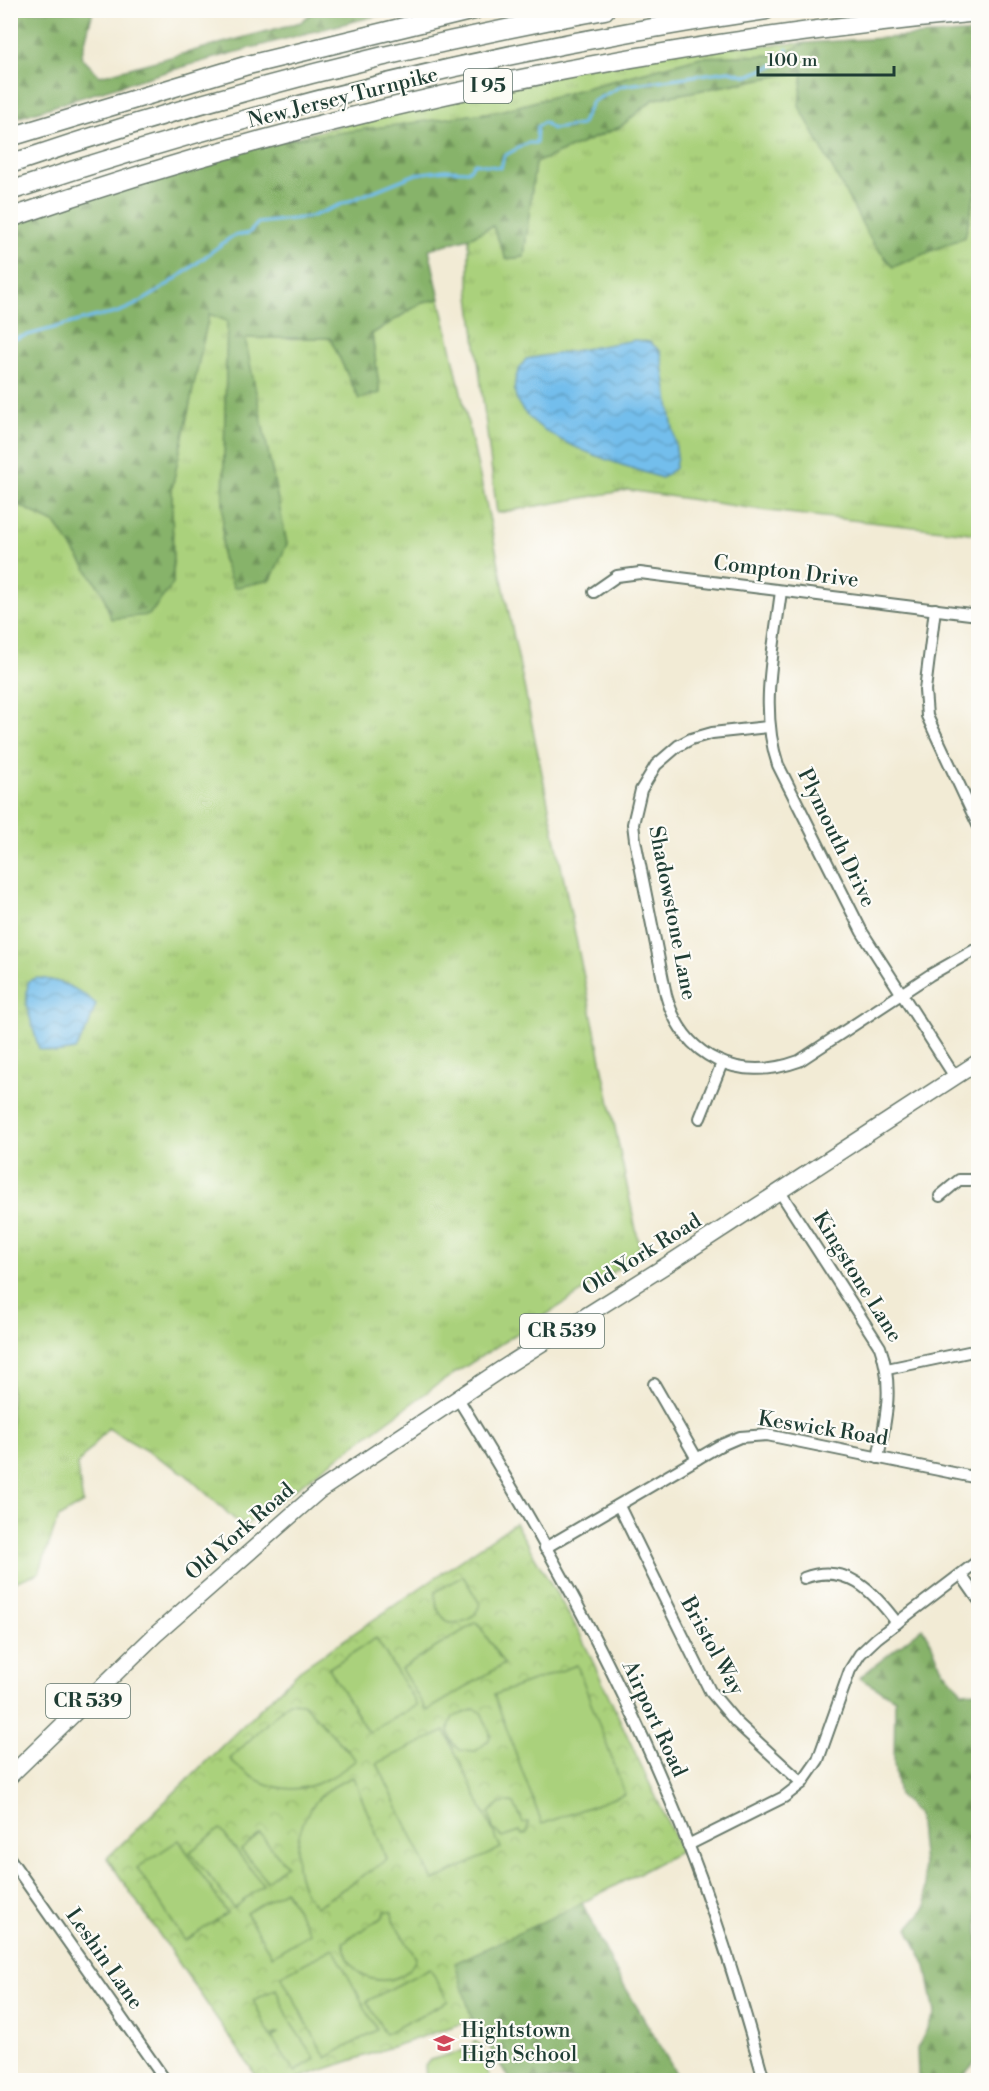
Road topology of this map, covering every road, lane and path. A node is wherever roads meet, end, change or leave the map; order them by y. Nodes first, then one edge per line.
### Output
1 (474, 10) edge
2 (605, 10) edge
3 (766, 10) edge
4 (978, 12) edge
5 (10, 137) edge
6 (10, 164) edge
7 (10, 191) edge
8 (10, 219) edge
9 (781, 591) junction
10 (594, 592) dead end
11 (935, 609) junction
12 (978, 615) edge
13 (768, 727) junction
14 (978, 825) edge
15 (978, 948) edge
16 (901, 994) junction
17 (978, 1062) edge
18 (722, 1063) junction
19 (955, 1077) junction
20 (700, 1118) dead end
21 (978, 1180) edge
22 (780, 1192) junction
23 (940, 1196) dead end
24 (978, 1350) edge
25 (887, 1369) junction
26 (654, 1384) dead end
27 (457, 1397) junction
28 (878, 1458) junction
29 (697, 1459) junction
30 (978, 1478) edge
31 (619, 1506) junction
32 (545, 1548) junction
33 (978, 1561) edge
34 (962, 1576) junction
35 (804, 1578) dead end
36 (978, 1599) edge
37 (897, 1623) junction
38 (10, 1776) edge
39 (802, 1783) junction
40 (688, 1845) junction
41 (10, 1860) edge
42 (165, 2080) edge
43 (764, 2080) edge

1 - 5 highway
2 - 6 highway, New Jersey Turnpike / I 95
3 - 7 highway, New Jersey Turnpike / I 95
4 - 8 highway, New Jersey Turnpike / I 95
9 - 10 street, Compton Drive
9 - 11 street, Compton Drive
9 - 13 street, Plymouth Drive
11 - 12 street, Compton Drive
11 - 14 street
13 - 16 street, Plymouth Drive
13 - 18 street, Shadowstone Lane
15 - 16 street, Shadowstone Lane
16 - 18 street, Shadowstone Lane
16 - 19 street, Plymouth Drive
17 - 19 main road, Old York Road / CR 539
18 - 20 street
19 - 22 main road, Old York Road / CR 539
21 - 23 street
22 - 25 street, Kingstone Lane
22 - 27 main road, Old York Road / CR 539
24 - 25 street
25 - 28 street, Kingstone Lane
26 - 29 street
27 - 32 street, Airport Road
27 - 38 main road, Old York Road / CR 539
28 - 29 street, Keswick Road
28 - 30 street, Keswick Road
29 - 31 street, Keswick Road
31 - 32 street, Keswick Road
31 - 39 street, Bristol Way
32 - 40 street, Airport Road
33 - 34 street
34 - 36 street
34 - 37 street
35 - 37 street
37 - 39 street
39 - 40 street
40 - 43 street, Airport Road
41 - 42 street, Leshin Lane

